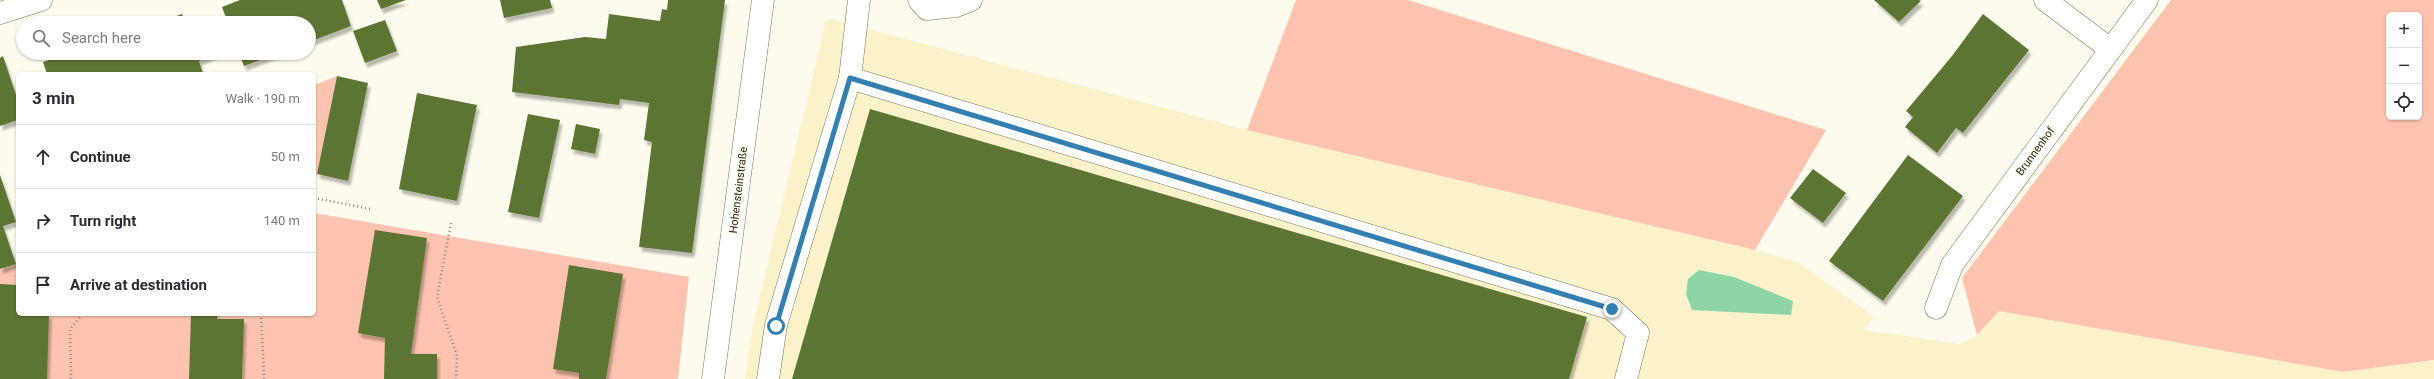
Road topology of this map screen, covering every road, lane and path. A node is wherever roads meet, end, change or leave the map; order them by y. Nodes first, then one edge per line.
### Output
1 (41, 0) edge
2 (762, 0) edge
3 (859, 0) edge
4 (919, 0) edge
5 (971, 0) edge
6 (2045, 0) edge
7 (2147, 0) edge
8 (0, 13) edge
9 (2110, 49) junction
10 (850, 78) junction
11 (316, 198) edge
12 (370, 209) dead end
13 (451, 223) dead end
14 (1936, 308) dead end
15 (81, 316) edge
16 (262, 316) edge
17 (71, 379) edge
18 (264, 379) edge
19 (456, 379) edge
20 (713, 379) edge
21 (768, 379) edge
22 (1626, 379) edge

1 - 8 street
2 - 20 street, Hohensteinstraße
3 - 10 street
4 - 5 street
6 - 9 street
7 - 9 street, Brunnenhof
9 - 14 street, Brunnenhof
10 - 21 street
10 - 22 street
11 - 12 path
13 - 19 path
15 - 17 path
16 - 18 path

